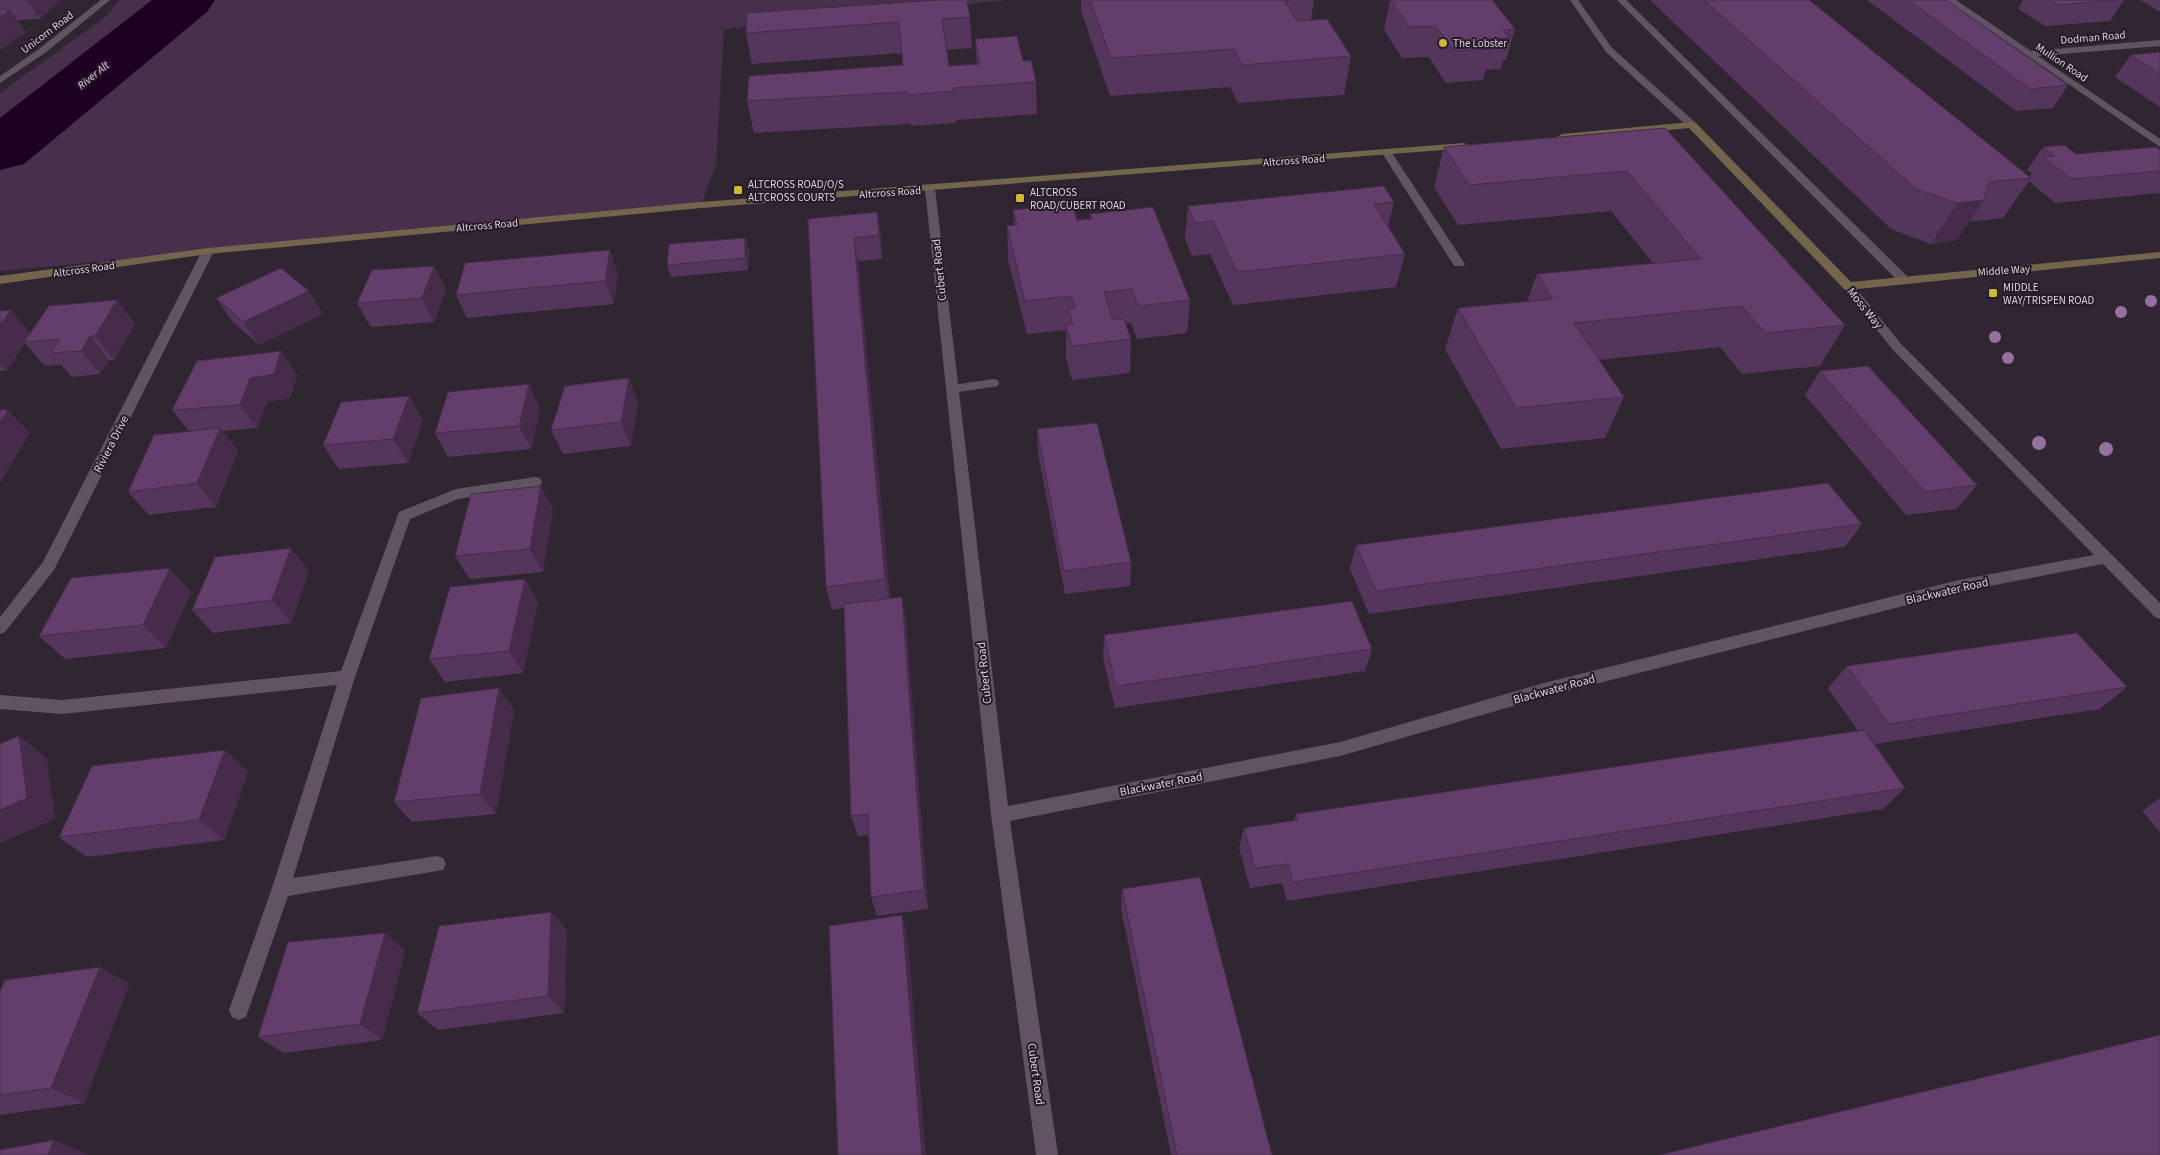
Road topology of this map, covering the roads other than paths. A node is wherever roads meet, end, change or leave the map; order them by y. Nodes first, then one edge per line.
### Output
1 (106, 0) edge
2 (1574, 0) edge
3 (1621, 0) edge
4 (1950, 0) edge
5 (2160, 43) edge
6 (2029, 54) junction
7 (0, 80) edge
8 (1692, 125) junction
9 (1554, 138) edge
10 (2160, 144) edge
11 (1476, 145) edge
12 (1387, 153) junction
13 (930, 189) junction
14 (208, 252) junction
15 (2160, 255) edge
16 (1460, 264) dead end
17 (1904, 279) junction
18 (0, 280) edge
19 (1848, 286) junction
20 (994, 383) dead end
21 (953, 389) junction
22 (535, 482) dead end
23 (2107, 558) junction
24 (2160, 613) edge
25 (0, 628) edge
26 (347, 677) junction
27 (0, 702) edge
28 (1000, 815) junction
29 (437, 864) dead end
30 (281, 888) junction
31 (239, 1010) dead end
32 (1047, 1155) edge

1 - 7 street, Unicorn Road
2 - 8 street, Moss Way
3 - 17 street
4 - 6 street, Mullion Road
5 - 6 street, Dodman Road
6 - 10 street, Mullion Road
8 - 9 street
8 - 19 street, Moss Way
11 - 12 street, Altcross Road
12 - 13 street, Altcross Road
12 - 16 street
13 - 14 street, Altcross Road
13 - 21 street, Cubert Road
14 - 18 street, Altcross Road
14 - 25 street, Riviera Drive
15 - 17 street, Middle Way
17 - 19 street, Middle Way
19 - 23 street, Moss Way
20 - 21 street
21 - 28 street, Cubert Road
22 - 26 street
23 - 24 street, Moss Way
23 - 28 street, Blackwater Road
26 - 27 street
26 - 30 street
28 - 32 street, Cubert Road
29 - 30 street
30 - 31 street

